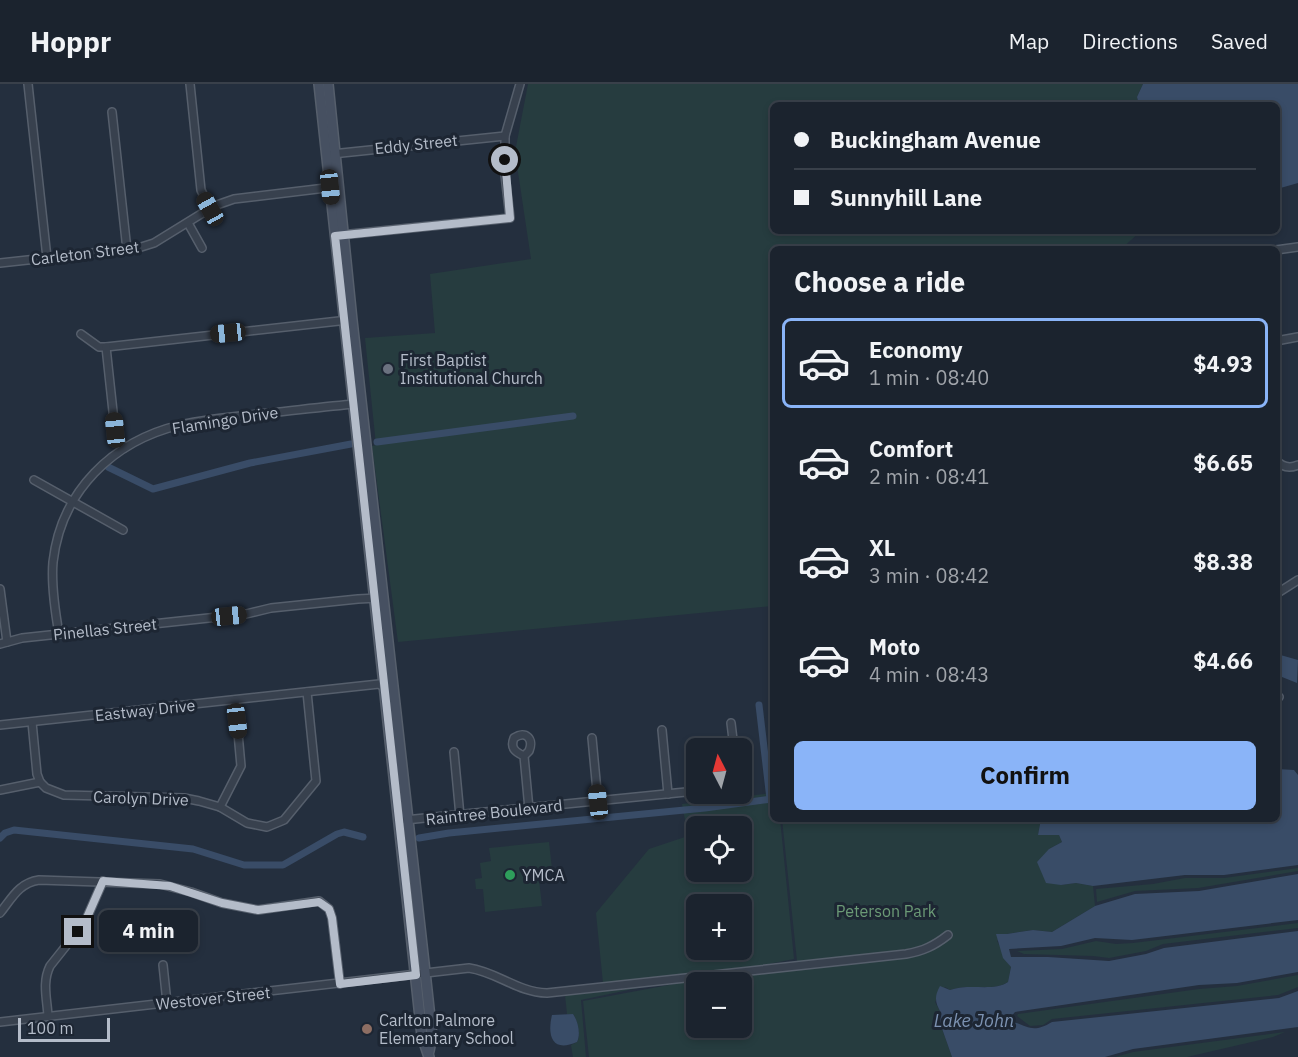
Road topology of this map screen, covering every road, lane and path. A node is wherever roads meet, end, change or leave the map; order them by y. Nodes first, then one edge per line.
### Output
1 (28, 84) edge
2 (190, 84) edge
3 (319, 84) edge
4 (328, 84) edge
5 (519, 84) edge
6 (112, 112) dead end
7 (505, 136) junction
8 (331, 154) junction
9 (334, 187) junction
10 (210, 209) junction
11 (188, 223) junction
12 (339, 235) junction
13 (1298, 247) edge
14 (202, 248) dead end
15 (1280, 249) edge
16 (127, 250) junction
17 (47, 258) junction
18 (0, 263) edge
19 (348, 320) junction
20 (81, 334) dead end
21 (1298, 337) edge
22 (1280, 340) edge
23 (106, 347) junction
24 (358, 404) junction
25 (124, 448) junction
26 (1280, 463) edge
27 (1298, 465) edge
28 (34, 480) dead end
29 (72, 502) junction
30 (123, 530) dead end
31 (1298, 580) edge
32 (0, 589) edge
33 (1280, 591) edge
34 (380, 599) junction
35 (59, 634) junction
36 (3, 643) edge
37 (386, 688) junction
38 (307, 692) junction
39 (395, 693) junction
40 (235, 700) junction
41 (32, 722) junction
42 (731, 723) dead end
43 (0, 725) edge
44 (662, 730) dead end
45 (592, 738) dead end
46 (733, 738) edge
47 (454, 752) dead end
48 (524, 756) dead end
49 (40, 782) junction
50 (0, 790) edge
51 (686, 792) edge
52 (668, 794) junction
53 (598, 802) junction
54 (220, 807) junction
55 (529, 809) junction
56 (460, 816) junction
57 (404, 820) junction
58 (103, 881) junction
59 (0, 912) edge
60 (948, 935) dead end
61 (163, 965) dead end
62 (421, 975) junction
63 (340, 984) junction
64 (167, 1003) junction
65 (48, 1016) junction
66 (0, 1022) edge
67 (428, 1055) edge

1 - 17 street
2 - 10 street
3 - 8 street
4 - 8 street
5 - 7 street
6 - 16 street
7 - 8 street, Eddy Street
7 - 12 street
8 - 9 street
9 - 10 street, Carleton Street
9 - 12 street
10 - 11 street, Carleton Street
11 - 14 street
11 - 16 street, Carleton Street
12 - 19 street
13 - 15 street
16 - 17 street, Carleton Street
17 - 18 street, Carleton Street
19 - 23 street
19 - 24 street
20 - 23 street
21 - 22 street
23 - 25 street
24 - 25 street, Flamingo Drive
24 - 34 street
25 - 29 street, Flamingo Drive
26 - 27 street
28 - 29 street
29 - 30 street
29 - 35 street, Flamingo Drive
31 - 33 street
32 - 36 street
34 - 35 street, Pinellas Street
34 - 37 street
34 - 39 street
35 - 36 street, Pinellas Street
37 - 38 street, Eastway Drive
37 - 39 street, Eastway Drive
37 - 57 street
38 - 40 street, Eastway Drive
38 - 54 street, Carolyn Drive
39 - 57 street
40 - 41 street, Eastway Drive
40 - 54 street
41 - 43 street, Eastway Drive
41 - 49 street
42 - 46 street
44 - 52 street
45 - 53 street
47 - 56 street
48 - 55 street
49 - 50 street
49 - 54 street, Carolyn Drive
51 - 52 street, Raintree Boulevard
52 - 53 street, Raintree Boulevard
53 - 55 street, Raintree Boulevard
55 - 56 street, Raintree Boulevard
56 - 57 street, Raintree Boulevard
57 - 62 street
58 - 59 street
58 - 63 street
58 - 65 street
60 - 62 street, Westover Street
61 - 64 street
62 - 63 street, Westover Street
62 - 67 street
63 - 64 street, Westover Street
64 - 65 street, Westover Street
65 - 66 street, Westover Street

